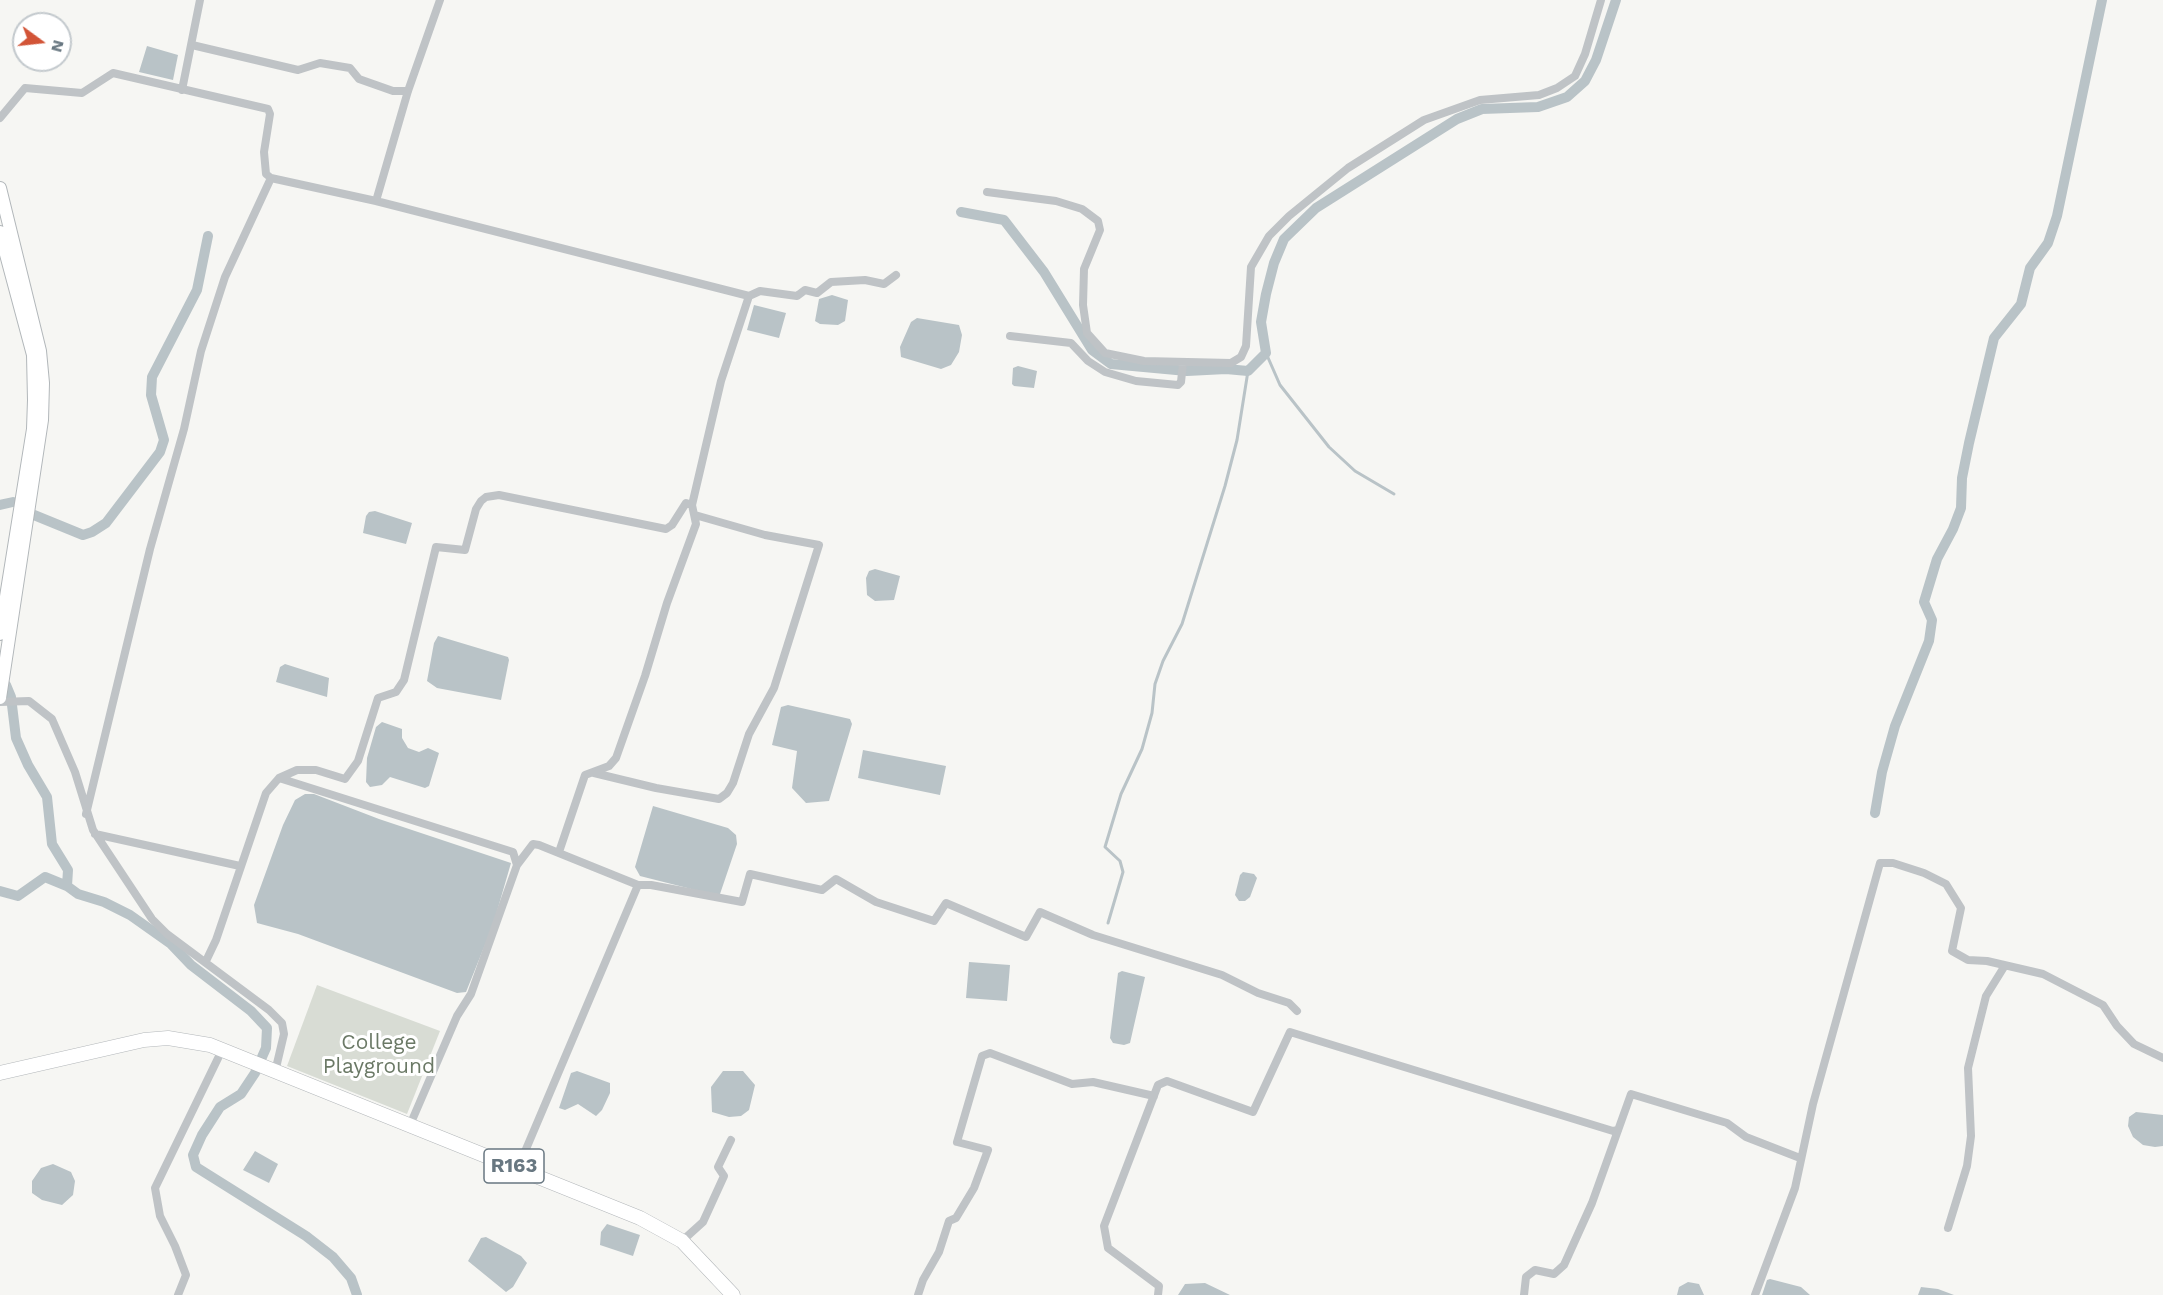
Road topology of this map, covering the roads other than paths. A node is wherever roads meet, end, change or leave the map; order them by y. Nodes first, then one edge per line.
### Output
1 (200, 0) edge
2 (440, 0) edge
3 (1601, 0) edge
4 (192, 45) junction
5 (182, 90) junction
6 (408, 91) junction
7 (0, 118) edge
8 (271, 178) junction
9 (0, 188) edge
10 (987, 192) dead end
11 (376, 201) junction
12 (0, 232) edge
13 (896, 275) dead end
14 (749, 296) junction
15 (1010, 336) dead end
16 (1183, 363) junction
17 (692, 505) junction
18 (695, 515) junction
19 (0, 634) edge
20 (1, 701) edge
21 (592, 772) junction
22 (279, 778) junction
23 (86, 814) junction
24 (95, 834) junction
25 (559, 852) junction
26 (517, 865) junction
27 (240, 867) junction
28 (638, 885) junction
29 (206, 961) junction
30 (2004, 967) junction
31 (1297, 1011) dead end
32 (222, 1050) junction
33 (2163, 1058) edge
34 (274, 1071) junction
35 (0, 1073) edge
36 (1154, 1096) junction
37 (410, 1125) junction
38 (1618, 1130) junction
39 (731, 1140) dead end
40 (1800, 1158) junction
41 (518, 1168) junction
42 (1948, 1228) dead end
43 (682, 1241) junction
44 (178, 1295) edge
45 (733, 1295) edge
46 (918, 1295) edge
47 (1158, 1295) edge
48 (1524, 1295) edge
49 (1755, 1295) edge

1 - 4 street
2 - 6 street
3 - 16 street
4 - 5 street
4 - 6 street
5 - 7 street
5 - 8 street
6 - 11 street
8 - 11 street
8 - 23 street
9 - 20 main road
10 - 16 street
11 - 14 street
12 - 19 main road
13 - 14 street
14 - 17 street
15 - 16 street
17 - 18 street
17 - 22 street
18 - 21 street
18 - 21 street
20 - 23 street
21 - 25 street
22 - 26 street
22 - 27 street
23 - 24 street
24 - 27 street
24 - 29 street
25 - 26 street
25 - 28 street
26 - 37 street
27 - 29 street
28 - 31 street
28 - 41 street
29 - 34 street
30 - 33 street
30 - 40 street
30 - 42 street
32 - 34 main road, R163
32 - 35 main road, R163
32 - 44 street
34 - 37 main road, R163
36 - 38 street
36 - 46 street
36 - 47 street
37 - 41 main road, R163
38 - 40 street
38 - 48 street
39 - 43 street
40 - 49 street
41 - 43 main road, R163
43 - 45 main road, R163

